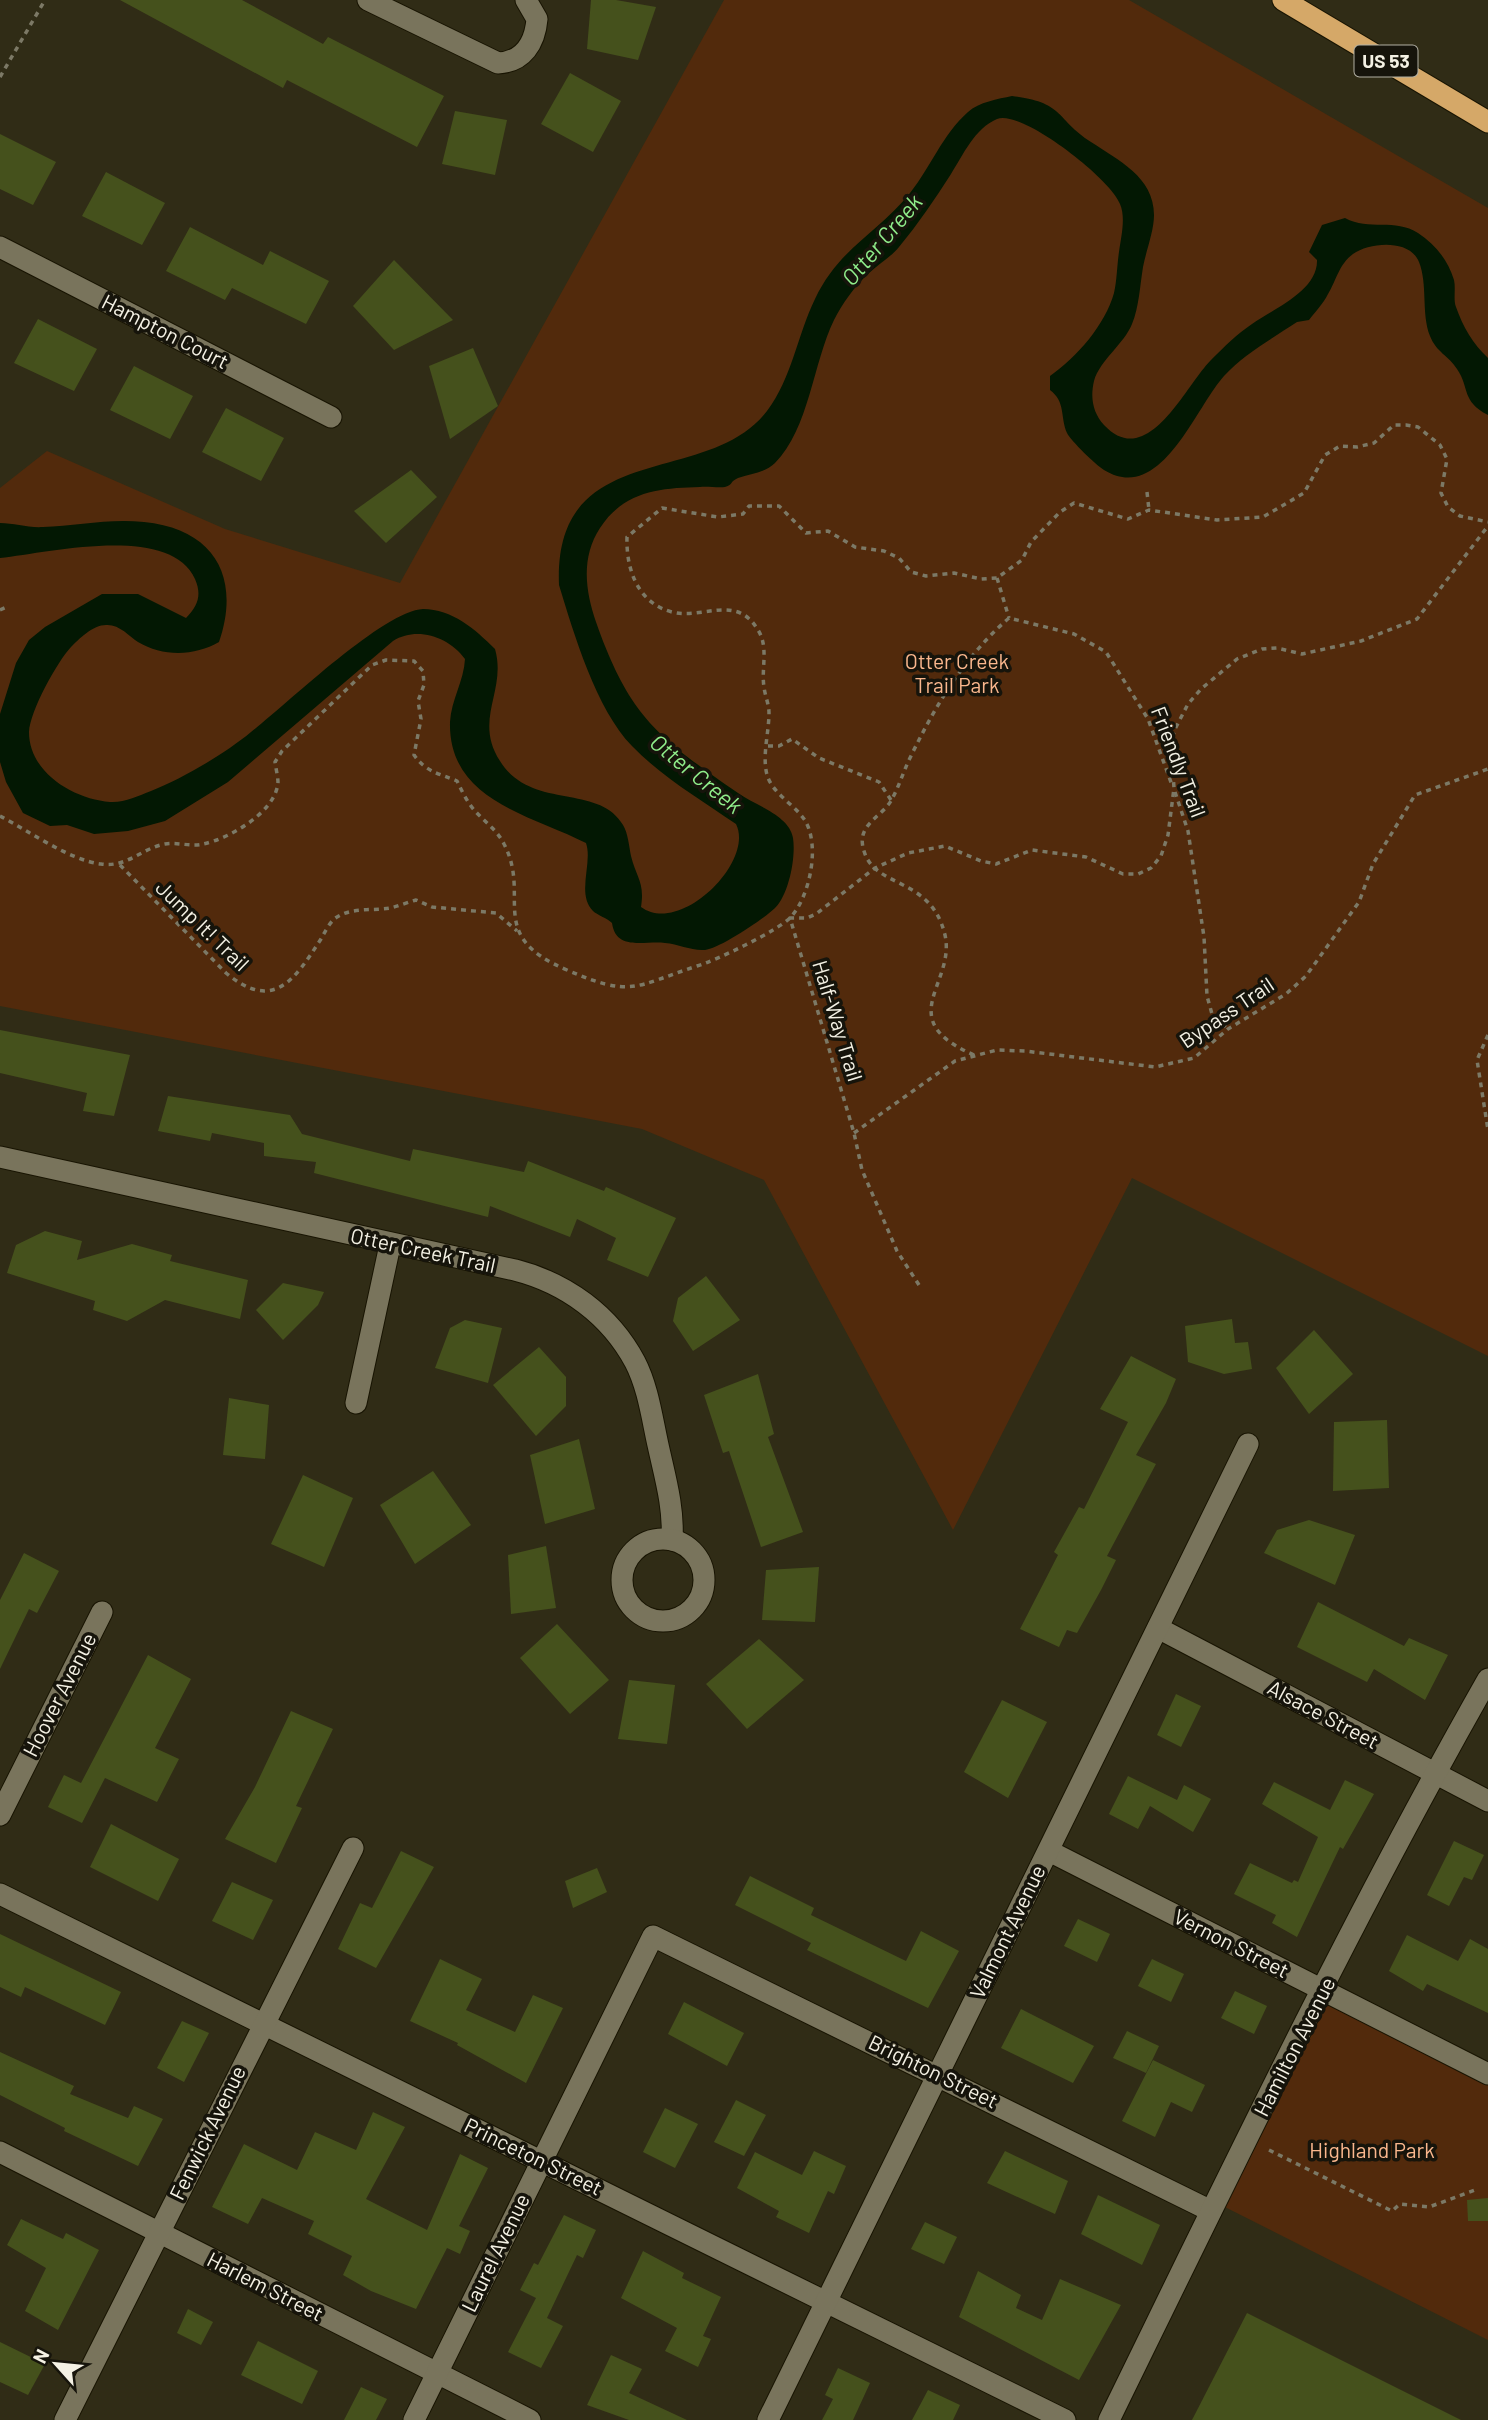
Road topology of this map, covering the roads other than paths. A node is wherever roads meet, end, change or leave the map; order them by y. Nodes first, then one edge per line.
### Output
1 (368, 0) edge
2 (526, 0) edge
3 (1283, 0) edge
4 (1488, 122) edge
5 (0, 247) edge
6 (331, 417) dead end
7 (0, 1157) edge
8 (390, 1245) junction
9 (356, 1403) dead end
10 (1248, 1444) dead end
11 (672, 1540) dead end
12 (102, 1612) dead end
13 (1158, 1628) junction
14 (1488, 1679) edge
15 (1434, 1773) junction
16 (1488, 1801) edge
17 (0, 1815) edge
18 (353, 1848) dead end
19 (1049, 1851) junction
20 (0, 1894) edge
21 (653, 1936) joint
22 (1323, 1991) junction
23 (263, 2023) junction
24 (1488, 2074) edge
25 (938, 2075) junction
26 (0, 2152) edge
27 (541, 2161) junction
28 (1211, 2211) junction
29 (159, 2233) junction
30 (827, 2302) junction
31 (437, 2373) junction
32 (65, 2420) edge
33 (414, 2420) edge
34 (530, 2420) edge
35 (768, 2420) edge
36 (1065, 2420) edge
37 (1109, 2420) edge

1 - 2 street
3 - 4 highway, US 53
5 - 6 street, Hampton Court
7 - 8 street, Otter Creek Trail
8 - 9 street
8 - 11 street, Otter Creek Trail
10 - 13 street, Valmont Avenue
12 - 17 street, Hoover Avenue
13 - 15 street, Alsace Street
13 - 19 street, Valmont Avenue
14 - 15 street, Hamilton Avenue
15 - 16 street, Alsace Street
15 - 22 street, Hamilton Avenue
18 - 23 street, Fenwick Avenue
19 - 22 street, Vernon Street
19 - 25 street, Valmont Avenue
20 - 23 street, Princeton Street
21 - 25 street, Brighton Street
21 - 27 street, Laurel Avenue
22 - 24 street, Vernon Street
22 - 28 street, Hamilton Avenue
23 - 27 street, Princeton Street
23 - 29 street, Fenwick Avenue
25 - 28 street, Brighton Street
25 - 30 street, Valmont Avenue
26 - 29 street, Harlem Street
27 - 30 street, Princeton Street
27 - 31 street, Laurel Avenue
28 - 37 street, Hamilton Avenue
29 - 31 street, Harlem Street
29 - 32 street, Fenwick Avenue
30 - 35 street, Valmont Avenue
30 - 36 street, Princeton Street
31 - 33 street, Laurel Avenue
31 - 34 street, Harlem Street

